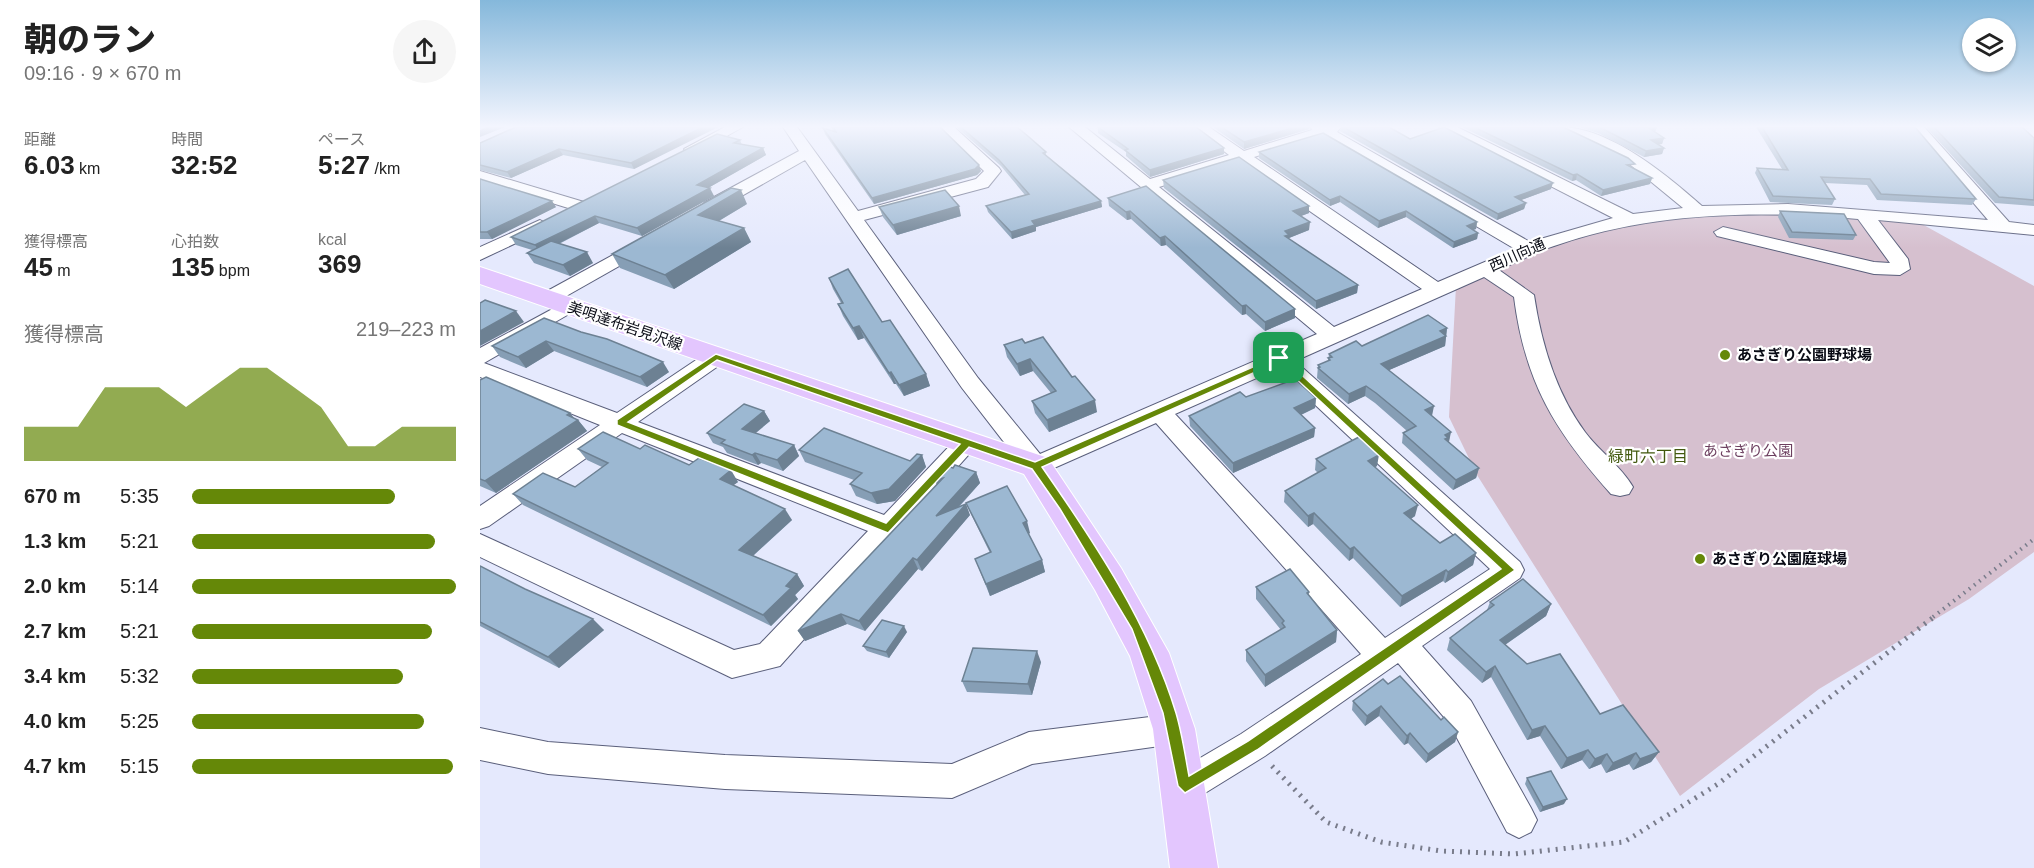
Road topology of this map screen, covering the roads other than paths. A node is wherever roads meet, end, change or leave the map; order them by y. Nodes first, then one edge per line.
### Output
1 (781, 168) edge
2 (819, 168) edge
3 (989, 168) edge
4 (1126, 168) edge
5 (1204, 168) edge
6 (1258, 168) edge
7 (1393, 168) edge
8 (1527, 168) edge
9 (1644, 168) edge
10 (1951, 168) edge
11 (480, 176) edge
12 (1147, 185) junction
13 (1695, 209) junction
14 (1865, 216) junction
15 (693, 217) edge
16 (854, 217) junction
17 (1628, 218) junction
18 (2004, 228) junction
19 (2034, 230) edge
20 (1723, 232) dead end
21 (662, 234) edge
22 (1528, 249) junction
23 (480, 254) edge
24 (1485, 269) junction
25 (480, 275) edge
26 (1436, 290) junction
27 (558, 302) junction
28 (1332, 335) junction
29 (480, 357) edge
30 (716, 357) junction
31 (1279, 358) junction
32 (480, 369) edge
33 (1159, 411) junction
34 (621, 422) junction
35 (967, 443) junction
36 (1036, 466) junction
37 (1620, 488) dead end
38 (480, 519) edge
39 (888, 528) junction
40 (480, 545) edge
41 (1391, 650) junction
42 (1174, 729) junction
43 (480, 744) edge
44 (1185, 786) junction
45 (1519, 820) dead end
46 (1193, 857) edge

1 - 15 street
2 - 16 street
3 - 16 street
4 - 12 street
5 - 12 street
6 - 26 street
7 - 22 street
8 - 17 street
9 - 13 street
10 - 18 street
11 - 23 street
12 - 28 street
13 - 14 street, 西川向通
13 - 17 street, 西川向通
14 - 18 street, 西川向通
14 - 20 street
16 - 36 street
17 - 22 street, 西川向通
18 - 19 street, 西川向通
21 - 27 street
22 - 24 street, 西川向通
24 - 26 street, 西川向通
24 - 37 street
25 - 27 main road, 美唄達布岩見沢線
26 - 28 street, 西川向通
27 - 29 street
27 - 30 main road, 美唄達布岩見沢線
28 - 31 street, 西川向通
30 - 34 street
30 - 35 main road, 美唄達布岩見沢線
31 - 33 street, 西川向通
31 - 41 street
32 - 34 street
33 - 36 street, 西川向通
33 - 41 street
34 - 38 street
34 - 39 street
35 - 36 main road, 美唄達布岩見沢線
35 - 39 street
36 - 42 main road
39 - 40 street
41 - 44 street
41 - 45 street
42 - 43 street
42 - 44 main road
44 - 46 main road

